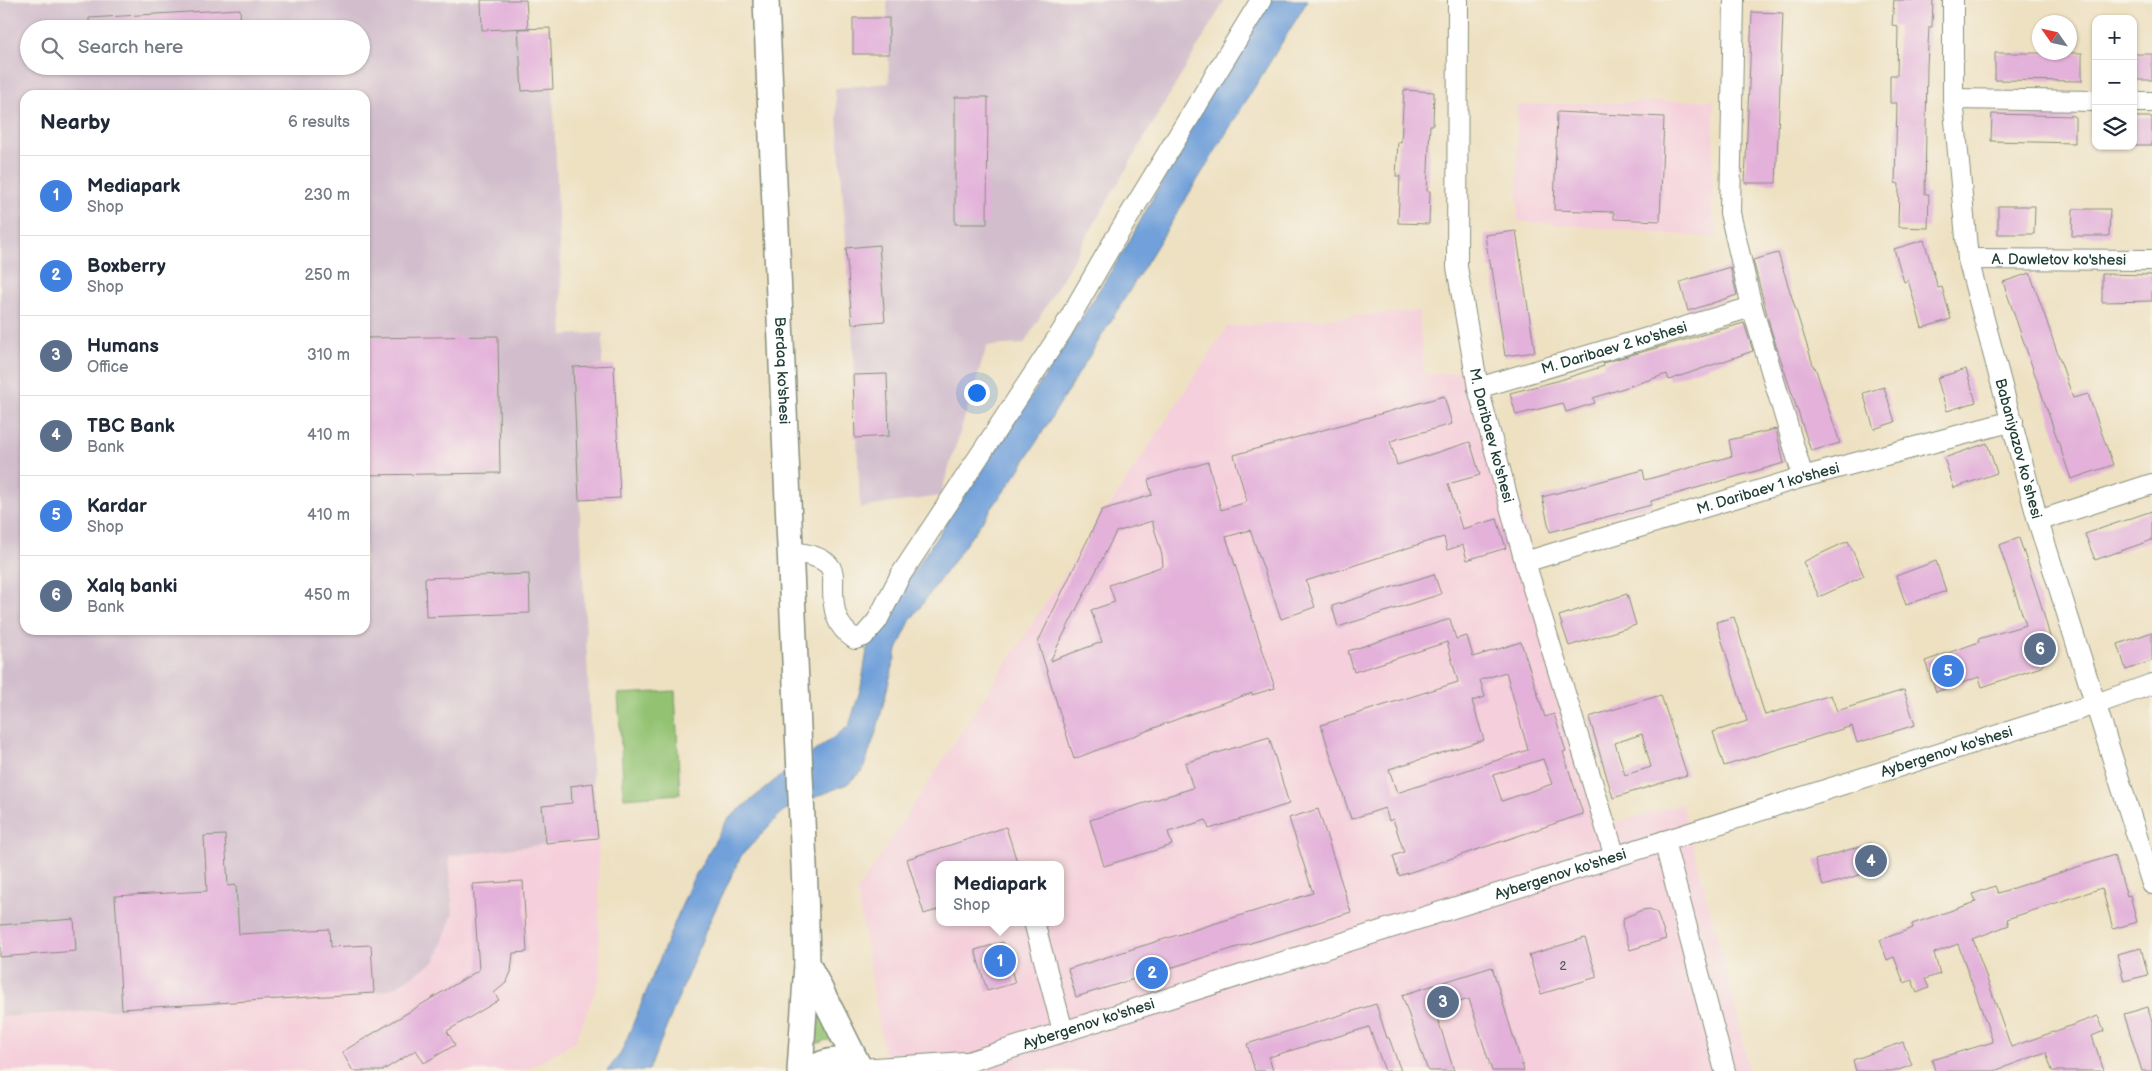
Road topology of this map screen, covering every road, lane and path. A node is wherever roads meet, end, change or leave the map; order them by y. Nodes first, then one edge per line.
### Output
1 (766, 0) edge
2 (1261, 0) edge
3 (1458, 0) edge
4 (1734, 0) edge
5 (1953, 0) edge
6 (1953, 99) junction
7 (2092, 102) edge
8 (2137, 102) edge
9 (2152, 102) edge
10 (1968, 259) junction
11 (2152, 260) edge
12 (1752, 307) junction
13 (1478, 388) junction
14 (2012, 421) junction
15 (1803, 477) junction
16 (2152, 484) edge
17 (2038, 521) junction
18 (791, 552) junction
19 (1525, 562) junction
20 (2152, 684) edge
21 (2096, 704) junction
22 (1664, 841) junction
23 (1615, 857) junction
24 (2152, 884) edge
25 (1035, 926) edge
26 (807, 963) junction
27 (1063, 1031) junction
28 (960, 1066) edge
29 (861, 1070) edge
30 (800, 1071) edge
31 (809, 1071) edge
32 (1725, 1071) edge

1 - 18 main road, Berdaq ko'shesi
2 - 18 street
3 - 13 street, M. Daribaev ko'shesi
4 - 12 street
5 - 6 street, Babaniyazov ko‘shesi
6 - 7 street
6 - 10 street, Babaniyazov ko‘shesi
8 - 9 street
10 - 11 street, A. Dawletov ko'shesi
10 - 14 street, Babaniyazov ko‘shesi
12 - 13 street, M. Daribaev 2 ko'shesi
12 - 15 street
13 - 19 street, M. Daribaev ko'shesi
14 - 15 street, M. Daribaev 1 ko'shesi
14 - 17 street, Babaniyazov ko‘shesi
15 - 19 street, M. Daribaev 1 ko'shesi
16 - 17 street
17 - 21 street, Babaniyazov ko‘shesi
18 - 26 main road, Berdaq ko'shesi
19 - 23 street, M. Daribaev ko'shesi
20 - 21 street, Aybergenov ko'shesi
21 - 22 street, Aybergenov ko'shesi
21 - 24 street, Babaniyazov ko‘shesi
22 - 23 street, Aybergenov ko'shesi
22 - 32 street
23 - 27 street, Aybergenov ko'shesi
25 - 27 street
26 - 29 main road
26 - 30 main road, Berdaq ko'shesi
27 - 28 street, Aybergenov ko'shesi
28 - 29 street, Aybergenov ko'shesi
29 - 31 main road

